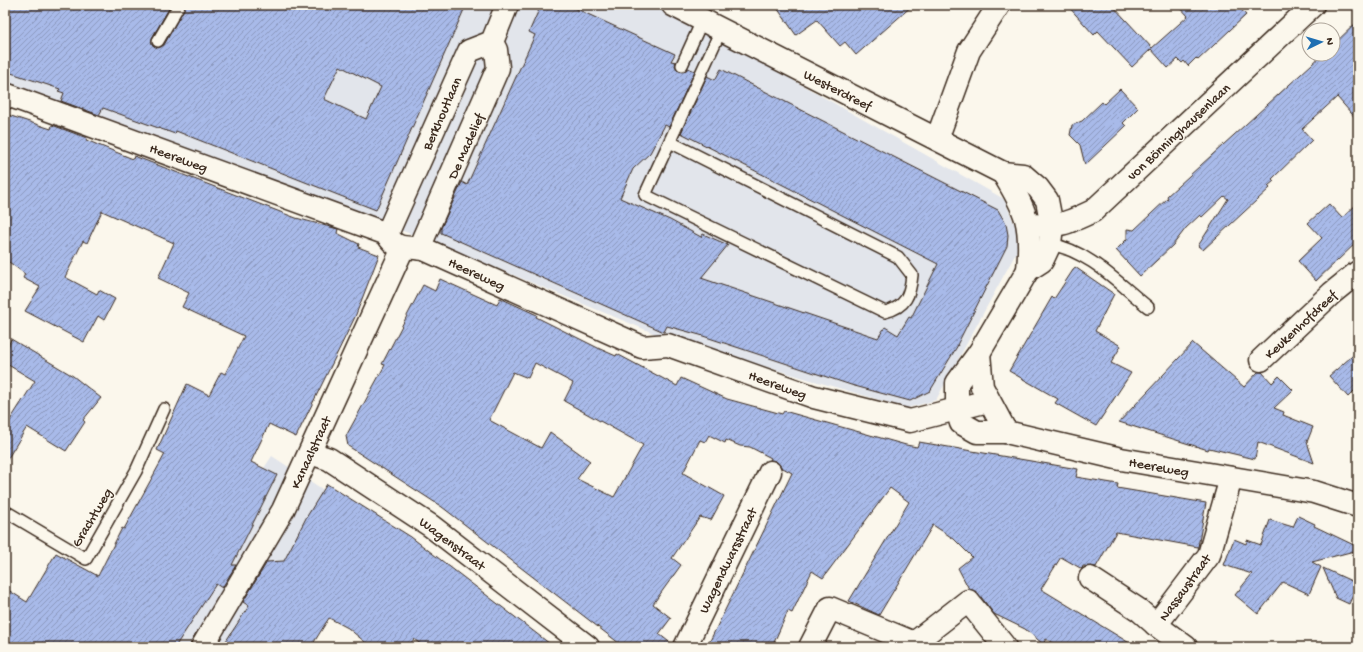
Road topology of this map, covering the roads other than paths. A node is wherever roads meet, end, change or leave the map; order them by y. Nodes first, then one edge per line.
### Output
1 (179, 5) edge
2 (507, 5) edge
3 (673, 5) edge
4 (1000, 5) edge
5 (1313, 5) edge
6 (712, 26) junction
7 (158, 41) dead end
8 (492, 42) junction
9 (682, 65) dead end
10 (5, 94) edge
11 (937, 139) junction
12 (670, 142) junction
13 (1003, 173) junction
14 (1029, 225) junction
15 (387, 234) junction
16 (1051, 235) junction
17 (411, 248) junction
18 (1028, 270) junction
19 (1358, 272) edge
20 (1148, 306) dead end
21 (979, 353) junction
22 (1262, 360) dead end
23 (988, 401) junction
24 (164, 409) dead end
25 (957, 410) junction
26 (1006, 432) junction
27 (310, 453) junction
28 (770, 472) dead end
29 (1231, 478) junction
30 (1314, 492) junction
31 (1358, 492) edge
32 (1358, 506) edge
33 (5, 511) edge
34 (1090, 578) dead end
35 (1156, 625) junction
36 (202, 647) edge
37 (588, 647) edge
38 (685, 647) edge
39 (810, 647) edge
40 (1005, 647) edge
41 (1186, 647) edge

1 - 7 lane
2 - 8 street
3 - 6 street, Westerdreef
4 - 11 street
5 - 16 street, von Bönninghausenlaan
6 - 9 lane
6 - 11 street, Westerdreef
6 - 12 lane
8 - 15 street, Berkhoutlaan
8 - 17 street, De Madelief
10 - 15 street, Heereweg
11 - 13 street, Westerdreef
12 - 12 lane
13 - 14 street
13 - 16 street, Westerdreef
14 - 16 street, von Bönninghausenlaan
14 - 18 street
15 - 17 street, Heereweg
16 - 18 street
16 - 20 lane
17 - 25 street, Heereweg
17 - 27 street, Kanaalstraat
18 - 21 street
19 - 22 street, Keukenhofdreef
21 - 23 street
21 - 25 street
23 - 25 street, Heereweg
23 - 26 street
24 - 33 lane, Grachtweg
25 - 26 street, Heereweg
26 - 29 street, Heereweg
27 - 36 street, Kanaalstraat
27 - 37 street, Wagenstraat
28 - 38 street, Wagendwarsstraat
29 - 30 street, Heereweg
29 - 35 street, Nassaustraat
30 - 31 street, Heereweg
30 - 32 street, Heereweg
34 - 35 street, Nassaustraat
35 - 41 street, Nassaustraat
39 - 40 street

